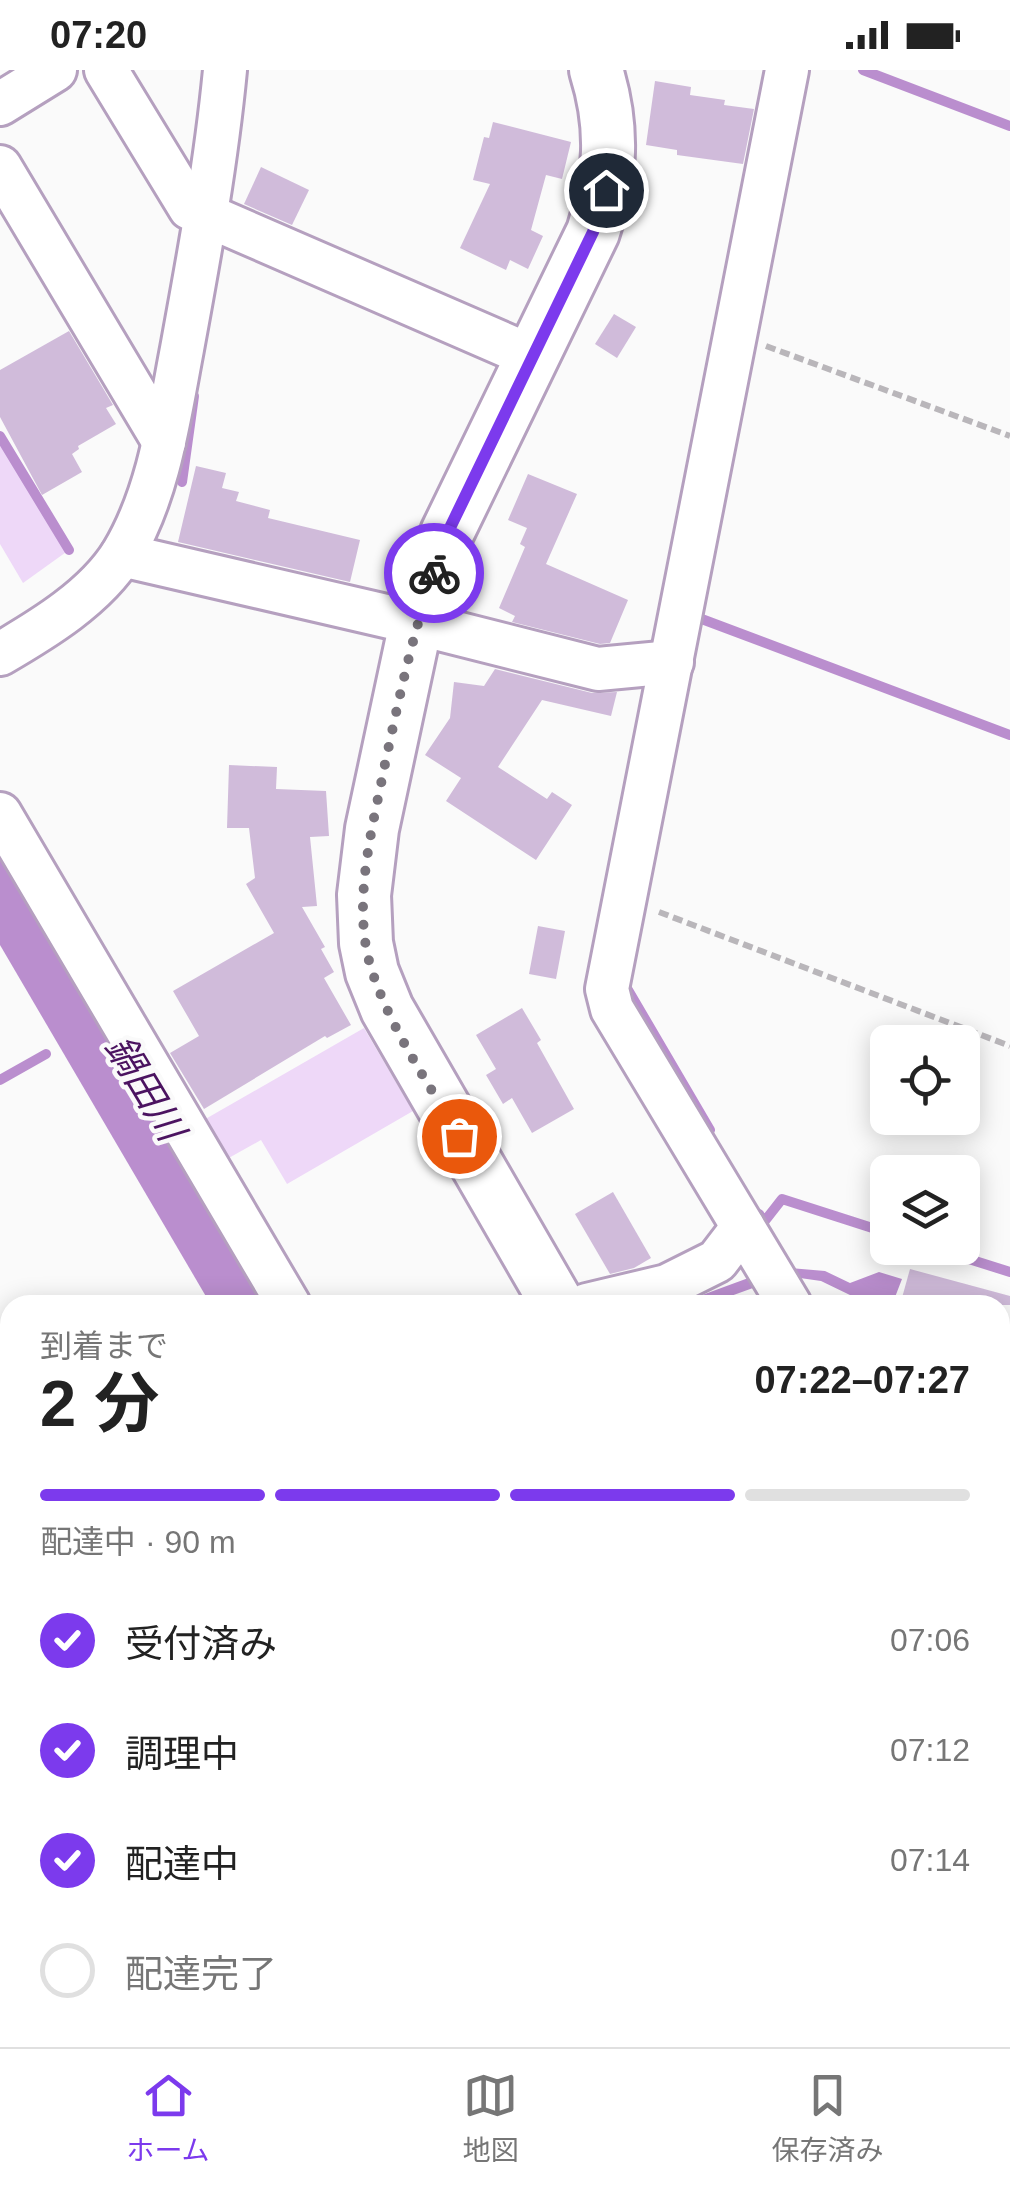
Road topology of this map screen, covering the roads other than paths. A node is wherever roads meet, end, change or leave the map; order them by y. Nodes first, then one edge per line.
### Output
1 (55, 70) edge
2 (106, 70) edge
3 (225, 70) edge
4 (596, 70) edge
5 (787, 70) edge
6 (0, 104) edge
7 (0, 167) edge
8 (207, 215) junction
9 (533, 357) junction
10 (164, 442) junction
11 (122, 555) junction
12 (416, 623) junction
13 (0, 654) edge
14 (672, 662) junction
15 (0, 814) edge
16 (768, 1269) edge
17 (283, 1295) edge
18 (552, 1295) edge
19 (629, 1295) edge

1 - 6 street
2 - 8 street
3 - 8 street
4 - 9 main road
5 - 14 street
7 - 10 street
8 - 9 street
8 - 10 street
9 - 12 main road
10 - 11 street
11 - 12 street
11 - 13 street
12 - 14 street
12 - 18 main road
14 - 16 street
15 - 17 street
16 - 19 street

